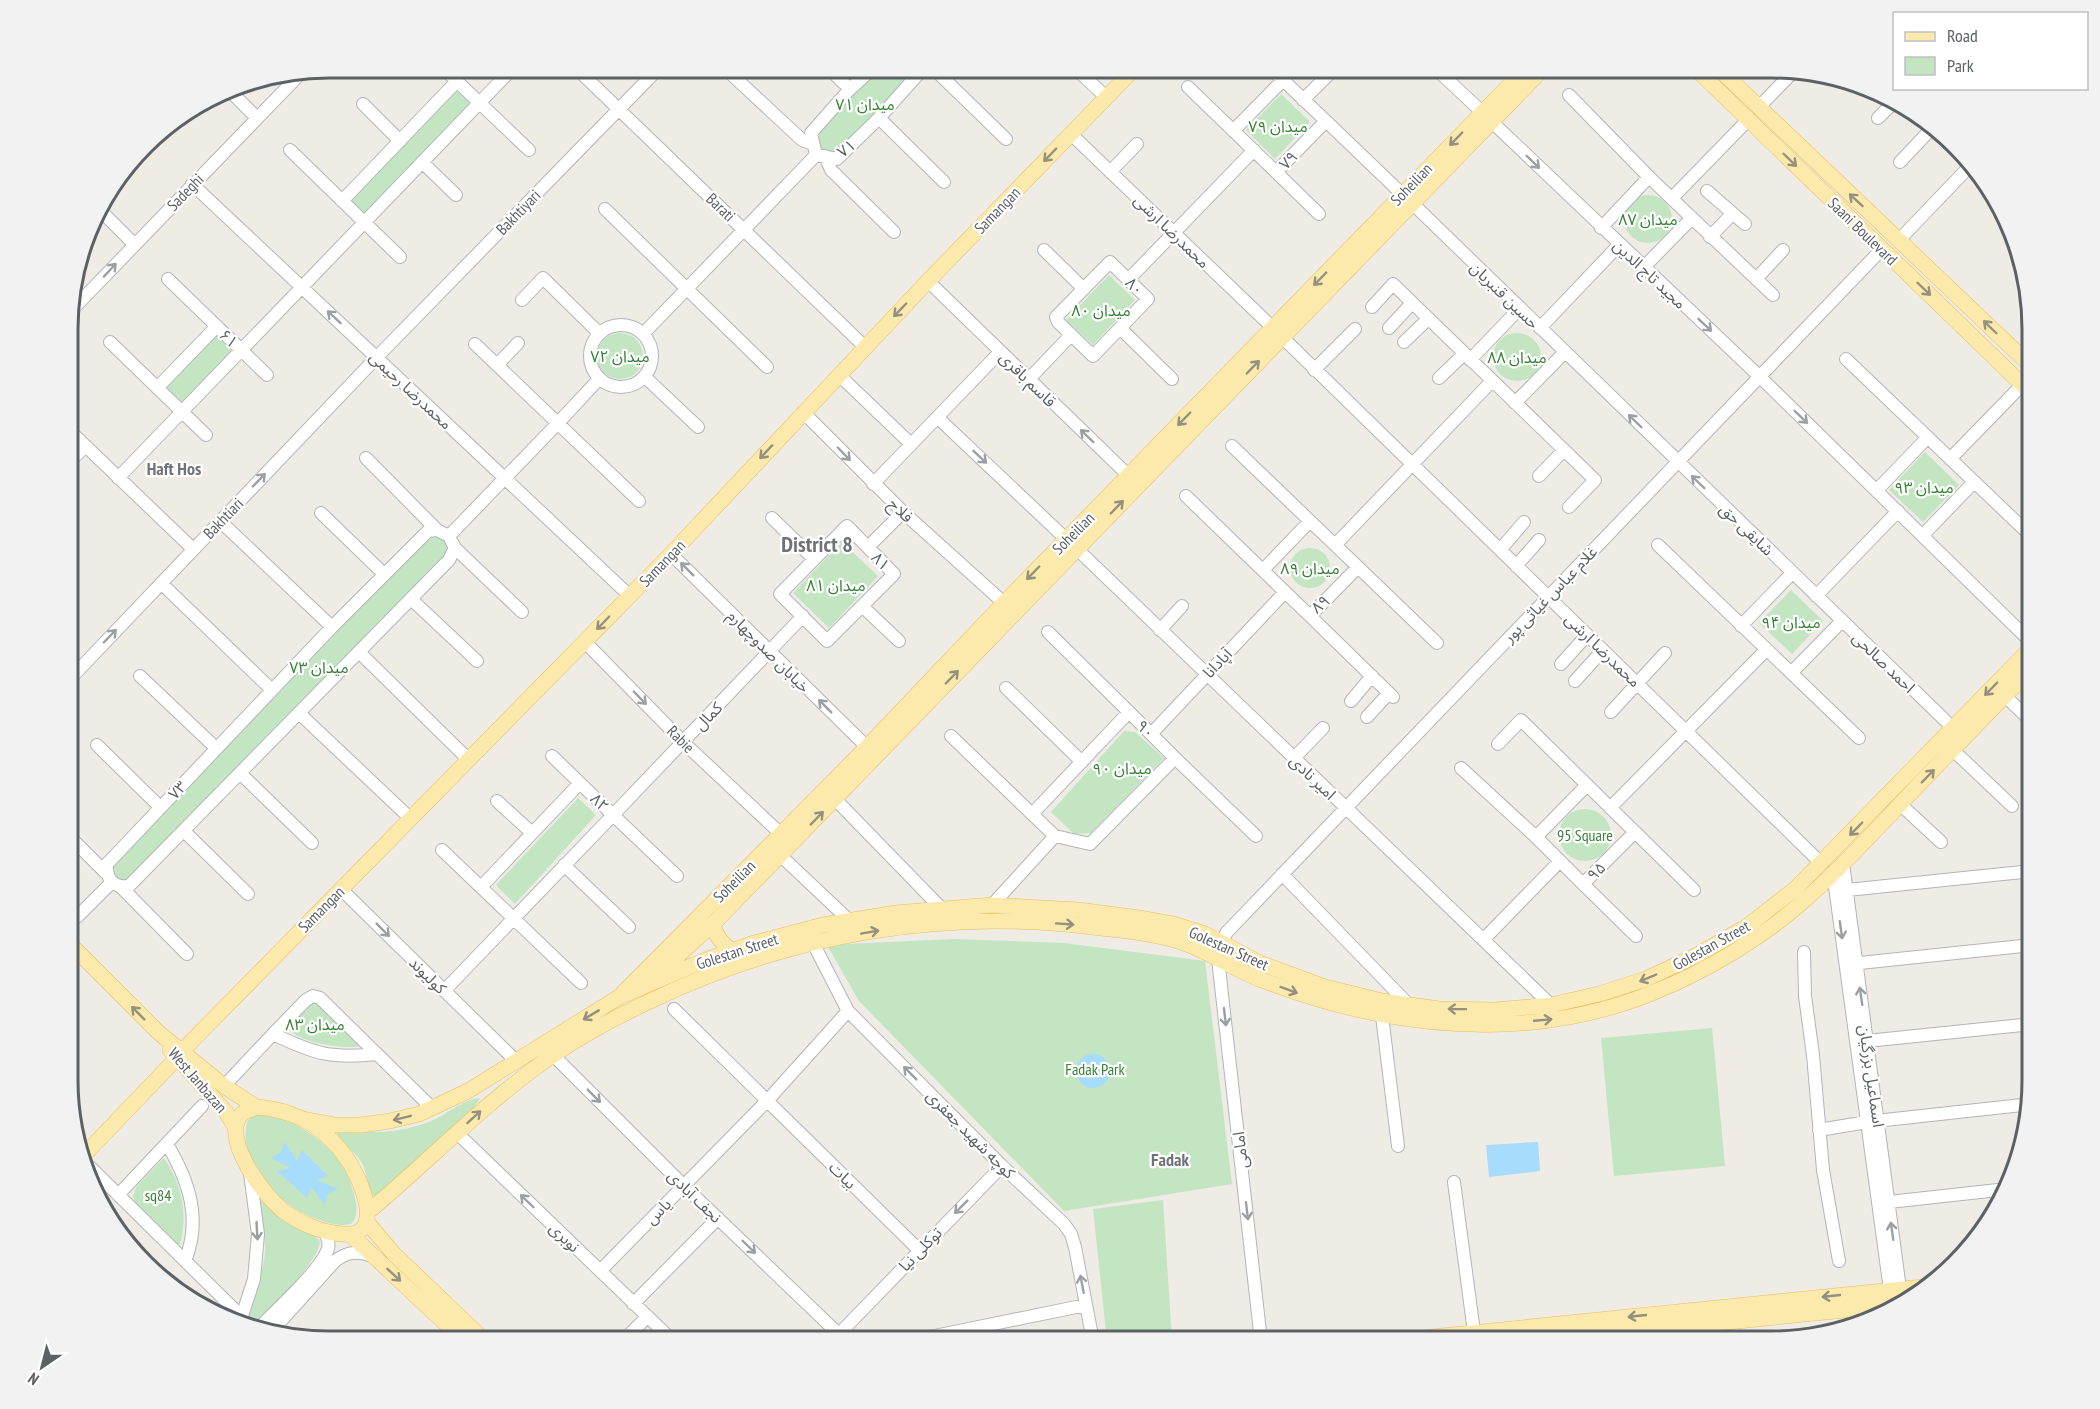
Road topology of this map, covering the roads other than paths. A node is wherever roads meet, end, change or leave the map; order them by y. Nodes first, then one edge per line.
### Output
1 (454, 78) edge
2 (503, 78) edge
3 (586, 78) edge
4 (649, 78) edge
5 (735, 78) edge
6 (838, 78) edge
7 (862, 78) edge
8 (915, 78) edge
9 (943, 78) edge
10 (1086, 78) edge
11 (1125, 78) edge
12 (1325, 78) edge
13 (1445, 78) edge
14 (1518, 78) edge
15 (1532, 78) edge
16 (1708, 78) edge
17 (1726, 78) edge
18 (1786, 79) edge
19 (294, 80) edge
20 (1283, 80) joint
21 (457, 81) junction
22 (1188, 87) dead end
23 (850, 89) junction
24 (1569, 95) dead end
25 (235, 96) edge
26 (1106, 97) junction
27 (1303, 99) junction
28 (479, 102) junction
29 (363, 104) dead end
30 (1889, 107) edge
31 (619, 109) junction
32 (1753, 114) junction
33 (1486, 117) junction
34 (257, 118) junction
35 (879, 118) junction
36 (1878, 118) dead end
37 (1326, 122) junction
38 (1233, 131) junction
39 (1928, 133) edge
40 (1071, 134) junction
41 (1006, 139) dead end
42 (400, 141) junction
43 (1137, 144) dead end
44 (290, 150) dead end
45 (529, 150) dead end
46 (1254, 150) junction
47 (818, 152) junction
48 (422, 162) junction
49 (1900, 162) dead end
50 (1965, 170) edge
51 (1110, 172) junction
52 (1276, 172) junction
53 (1649, 177) junction
54 (944, 182) dead end
55 (192, 184) junction
56 (1707, 191) dead end
57 (456, 195) dead end
58 (1407, 198) junction
59 (1672, 198) junction
60 (342, 201) junction
61 (605, 209) dead end
62 (1319, 214) dead end
63 (1732, 214) junction
64 (105, 215) edge
65 (1691, 219) junction
66 (364, 222) junction
67 (1745, 224) dead end
68 (1601, 228) junction
69 (743, 229) junction
70 (894, 232) dead end
71 (1173, 233) junction
72 (1710, 237) junction
73 (1899, 240) junction
74 (134, 244) junction
75 (1619, 245) junction
76 (1882, 249) junction
77 (1044, 250) dead end
78 (1783, 250) dead end
79 (400, 257) dead end
80 (1643, 267) junction
81 (168, 279) dead end
82 (1756, 279) junction
83 (1128, 280) junction
84 (928, 281) junction
85 (302, 287) junction
86 (687, 288) junction
87 (1084, 289) junction
88 (1773, 295) dead end
89 (80, 298) edge
90 (522, 300) dead end
91 (1412, 303) junction
92 (1372, 307) dead end
93 (1519, 309) junction
94 (1428, 319) junction
95 (217, 326) junction
96 (1120, 328) junction
97 (1389, 328) dead end
98 (1540, 328) junction
99 (1355, 329) dead end
100 (599, 333) junction
101 (1277, 333) junction
102 (643, 334) junction
103 (1071, 335) junction
104 (110, 342) dead end
105 (1404, 342) dead end
106 (518, 343) dead end
107 (475, 344) dead end
108 (865, 347) junction
109 (242, 350) junction
110 (1000, 352) junction
111 (1564, 352) junction
112 (377, 357) junction
113 (1467, 357) junction
114 (2022, 357) edge
115 (1846, 359) dead end
116 (497, 365) junction
117 (767, 367) dead end
118 (1314, 370) junction
119 (267, 375) dead end
120 (839, 375) junction
121 (1759, 376) junction
122 (645, 377) junction
123 (1439, 378) dead end
124 (598, 379) junction
125 (1173, 379) dead end
126 (1028, 380) junction
127 (1492, 381) junction
128 (2022, 384) edge
129 (157, 388) junction
130 (2022, 394) edge
131 (1515, 403) junction
132 (182, 412) junction
133 (803, 412) junction
134 (937, 417) junction
135 (558, 423) junction
136 (698, 427) dead end
137 (206, 435) dead end
138 (1928, 437) junction
139 (78, 438) edge
140 (911, 444) junction
141 (86, 446) junction
142 (1232, 446) dead end
143 (1564, 450) junction
144 (78, 454) edge
145 (366, 458) dead end
146 (1950, 459) junction
147 (1677, 462) junction
148 (1413, 466) junction
149 (1539, 476) dead end
150 (118, 478) junction
151 (505, 479) junction
152 (1133, 481) junction
153 (1974, 482) junction
154 (873, 483) junction
155 (1877, 490) junction
156 (1186, 496) dead end
157 (639, 501) dead end
158 (1569, 507) dead end
159 (1898, 511) junction
160 (903, 512) junction
161 (321, 513) dead end
162 (772, 518) dead end
163 (220, 521) junction
164 (1310, 521) junction
165 (1524, 522) dead end
166 (2022, 528) edge
167 (443, 533) junction
168 (1923, 535) junction
169 (1539, 540) dead end
170 (1071, 544) junction
171 (1335, 545) junction
172 (1658, 545) dead end
173 (868, 547) junction
174 (455, 548) junction
175 (193, 549) junction
176 (1500, 550) junction
177 (671, 554) junction
178 (814, 559) junction
179 (1516, 566) junction
180 (1358, 567) junction
181 (1263, 570) junction
182 (1792, 573) junction
183 (384, 574) junction
184 (161, 583) junction
185 (1285, 592) junction
186 (630, 596) junction
187 (1816, 596) junction
188 (1548, 597) junction
189 (411, 599) junction
190 (862, 606) junction
191 (1182, 606) dead end
192 (1010, 608) junction
193 (522, 612) dead end
194 (803, 616) junction
195 (1310, 616) junction
196 (1842, 621) junction
197 (1741, 626) junction
198 (332, 627) junction
199 (1160, 630) junction
200 (1048, 632) dead end
201 (1587, 634) junction
202 (2022, 635) edge
203 (899, 641) dead end
204 (585, 642) junction
205 (1437, 643) dead end
206 (1603, 650) junction
207 (1767, 650) junction
208 (770, 651) junction
209 (360, 653) junction
210 (1665, 653) dead end
211 (2022, 656) edge
212 (477, 662) dead end
213 (1561, 664) dead end
214 (78, 671) edge
215 (1206, 674) junction
216 (1791, 674) junction
217 (140, 676) dead end
218 (1372, 676) junction
219 (2022, 678) edge
220 (1575, 681) dead end
221 (1638, 684) junction
222 (1006, 688) dead end
223 (272, 690) junction
224 (2005, 696) junction
225 (1351, 701) dead end
226 (1129, 712) junction
227 (1611, 712) dead end
228 (2022, 713) edge
229 (300, 714) junction
230 (1367, 717) dead end
231 (1323, 728) dead end
232 (1953, 729) junction
233 (1686, 731) junction
234 (1151, 734) junction
235 (951, 736) dead end
236 (1859, 738) dead end
237 (683, 742) junction
238 (1498, 744) dead end
239 (97, 745) dead end
240 (216, 748) junction
241 (1953, 750) junction
242 (871, 752) junction
243 (552, 756) dead end
244 (1175, 758) junction
245 (1294, 758) junction
246 (469, 759) junction
247 (1082, 762) junction
248 (1461, 768) dead end
249 (241, 774) junction
250 (580, 783) junction
251 (1587, 785) junction
252 (830, 794) junction
253 (497, 801) dead end
254 (1900, 804) junction
255 (2012, 806) dead end
256 (160, 807) junction
257 (1345, 808) junction
258 (1610, 808) junction
259 (1032, 813) junction
260 (613, 815) junction
261 (411, 819) junction
262 (184, 831) junction
263 (1635, 832) junction
264 (532, 833) junction
265 (1055, 836) junction
266 (1256, 836) dead end
267 (1536, 837) junction
268 (786, 838) junction
269 (1941, 842) dead end
270 (312, 843) dead end
271 (78, 845) edge
272 (442, 850) dead end
273 (775, 850) junction
274 (1560, 861) junction
275 (564, 865) junction
276 (1833, 866) junction
277 (2022, 872) edge
278 (1282, 874) junction
279 (677, 876) dead end
280 (113, 881) junction
281 (1583, 884) junction
282 (481, 887) junction
283 (341, 889) junction
284 (1694, 890) dead end
285 (1847, 890) junction
286 (249, 894) dead end
287 (992, 905) junction
288 (942, 909) junction
289 (78, 916) edge
290 (513, 918) junction
291 (717, 920) junction
292 (850, 921) junction
293 (629, 927) dead end
294 (1636, 936) dead end
295 (1483, 940) junction
296 (1222, 941) junction
297 (813, 943) junction
298 (2022, 946) edge
299 (732, 951) junction
300 (78, 952) edge
301 (1804, 952) dead end
302 (188, 954) dead end
303 (1218, 959) junction
304 (1851, 963) junction
305 (581, 983) dead end
306 (643, 988) junction
307 (444, 991) junction
308 (619, 997) junction
309 (644, 1004) junction
310 (1409, 1005) junction
311 (1551, 1005) junction
312 (674, 1009) dead end
313 (848, 1011) junction
314 (1382, 1016) junction
315 (2022, 1025) edge
316 (273, 1034) junction
317 (1867, 1041) junction
318 (377, 1054) junction
319 (179, 1055) junction
320 (553, 1055) junction
321 (516, 1061) junction
322 (224, 1086) junction
323 (767, 1101) junction
324 (2020, 1105) edge
325 (202, 1106) dead end
326 (256, 1107) junction
327 (432, 1108) junction
328 (303, 1119) junction
329 (1872, 1121) junction
330 (236, 1128) junction
331 (1819, 1130) junction
332 (456, 1132) junction
333 (167, 1144) junction
334 (1398, 1146) dead end
335 (88, 1150) edge
336 (1002, 1166) junction
337 (96, 1173) edge
338 (250, 1173) junction
339 (1454, 1182) dead end
340 (684, 1186) junction
341 (1996, 1190) edge
342 (118, 1195) junction
343 (1888, 1202) junction
344 (367, 1216) junction
345 (718, 1218) junction
346 (324, 1231) junction
347 (351, 1235) junction
348 (919, 1250) junction
349 (374, 1256) junction
350 (185, 1261) junction
351 (1839, 1261) dead end
352 (600, 1271) junction
353 (1892, 1300) edge
354 (1892, 1300) edge
355 (1887, 1302) edge
356 (1886, 1303) edge
357 (633, 1304) junction
358 (1086, 1305) junction
359 (232, 1312) edge
360 (243, 1316) edge
361 (647, 1317) junction
362 (264, 1322) edge
363 (277, 1325) edge
364 (453, 1331) edge
365 (475, 1331) edge
366 (633, 1331) edge
367 (662, 1331) edge
368 (835, 1331) edge
369 (848, 1331) edge
370 (959, 1331) edge
371 (1091, 1331) edge
372 (1260, 1331) edge
373 (1474, 1331) edge
374 (1488, 1331) edge
375 (1681, 1331) edge

1 - 21 street
2 - 28 street
3 - 31 street, Barati
4 - 31 street, Bakhtiyari
5 - 47 street
6 - 23 street
7 - 23 street, ۷۱
8 - 35 street, ۷۱
9 - 41 street
10 - 26 street
11 - 26 main road, Samangan
12 - 27 street
13 - 33 street, مجید تاج الدین
14 - 33 main road, Soheilian
15 - 33 main road, Soheilian
16 - 32 main road, Saani Boulevard
17 - 32 main road, Saani Boulevard
18 - 32 street
19 - 34 street, Sadeghi
20 - 27 street
20 - 38 street
21 - 28 street
21 - 42 street
22 - 38 street, ۷۹
23 - 47 street, ۷۱
24 - 53 street
25 - 34 street
26 - 40 main road, Samangan
27 - 37 street
28 - 45 street
28 - 48 street
29 - 42 street
30 - 36 street
31 - 69 street, Barati
31 - 112 street, Bakhtiyari
32 - 59 street
73 -> 32 main road, Saani Boulevard
32 -> 76 main road, Saani Boulevard
33 - 58 main road, Soheilian
33 -> 68 street, مجید تاج الدین
34 - 55 street, Sadeghi
35 - 47 street, ۷۱
35 - 54 street
37 - 52 street, ۷۹
37 - 58 street, حسین قنبریان
38 - 46 street, ۷۹
39 - 49 street
40 - 51 street, محمدرضا ارشی
40 -> 84 main road, Samangan
42 - 60 street
43 - 51 street
44 - 60 street
46 - 52 street, ۷۹
46 - 71 street
47 - 69 street
47 - 70 street
48 - 57 street
48 - 66 street
50 - 73 street
51 - 71 street, محمدرضا ارشی
52 - 62 street
53 - 59 street
53 - 68 street
55 - 74 street, Sadeghi
55 - 85 street, محمدرضا رحیمی
56 - 63 street
58 - 93 street, حسین قنبریان
58 - 101 main road, Soheilian
59 - 65 street
60 - 66 street
61 - 86 street
63 - 67 street
63 - 72 street
64 - 74 street
65 - 72 street
65 - 80 street
66 - 79 street
66 - 85 street
68 - 75 street, مجید تاج الدین
69 - 86 street
69 - 108 street, Barati
71 - 83 street
71 - 101 street, محمدرضا ارشی
72 - 82 street
73 - 76 main road
114 -> 73 main road, Saani Boulevard
89 -> 74 street, Sadeghi
75 - 80 street, مجید تاج الدین
75 - 98 street
76 - 121 street, غلام عباس غیاثی ‌پور
76 -> 128 main road, Saani Boulevard
77 - 87 street
78 - 82 street
80 -> 121 street, مجید تاج الدین
81 - 95 street
82 - 88 street
83 - 87 street, ۸۰
83 - 96 street, ۸۰
84 -> 108 main road, Samangan
84 - 110 street, قاسم باقری
85 - 109 street
112 -> 85 street, محمدرضا رحیمی
86 - 102 street
86 - 117 street
87 - 103 street, ۸۰
90 - 100 street
91 - 92 street
91 - 94 street
91 - 97 street
93 - 98 street, حسین قنبریان
93 - 113 street
94 - 105 street
94 - 113 street
95 - 109 street, ۶۱
95 - 129 street, ۶۱
96 - 103 street, ۸۰
96 - 125 street
98 - 111 street, حسین قنبریان
99 - 118 street
100 - 102 street
100 - 124 street
101 - 118 street, محمدرضا ارشی
101 - 152 main road, Soheilian
102 - 122 street
103 - 126 street
104 - 129 street
106 - 116 street
107 - 116 street
108 - 120 main road, Samangan
109 - 119 street
109 - 132 street, ۶۱
110 - 126 street, قاسم باقری
110 - 134 street
111 - 131 street
147 -> 111 street, حسین قنبریان
112 - 151 street, محمدرضا رحیمی
163 -> 112 street, Bakhtiari
113 - 123 street
113 - 127 street
115 - 138 street
116 - 135 street
118 - 148 street, محمدرضا ارشی
120 - 133 main road, Samangan
120 - 140 street
121 - 147 street, غلام عباس غیاثی ‌پور
121 -> 155 street, مجید تاج الدین
122 - 124 street
122 - 136 street
124 - 135 street, ۷۳
152 -> 126 street, قاسم باقری
127 - 131 street
127 - 148 street
129 - 132 street
130 - 146 street
131 - 143 street
132 - 137 street
132 - 150 street, ۶۱
133 -> 154 street, فلاح
133 -> 177 main road, Samangan
134 - 140 street
134 -> 170 street, امیر نادی
135 - 151 street, ۷۳
135 - 157 street
138 - 146 street
138 - 155 street
139 - 141 street
140 - 154 street
141 - 144 street
141 - 150 street
142 - 164 street
143 - 149 street
143 - 158 street
145 - 167 street
146 - 153 street
182 -> 147 street, شایقی حق
147 - 188 street, غلام عباس غیاثی ‌پور
148 - 171 street
148 - 176 street, محمدرضا ارشی
150 - 175 street
151 - 167 street, ۷۳
151 - 186 street, محمدرضا رحیمی
152 - 170 main road, Soheilian
153 - 166 street
153 - 168 street
154 - 160 street, فلاح
155 - 159 street, مجید تاج الدین
156 - 181 street, ۸۹
159 - 168 street, مجید تاج الدین
159 - 187 street
160 - 173 street
160 - 192 street, فلاح
161 - 183 street
162 - 178 street
163 - 175 street, Bakhtiari
163 - 198 street
164 - 171 street
164 - 181 street
165 - 176 street
167 - 174 street
167 - 183 street, ۷۳
168 - 202 street, مجید تاج الدین
169 - 179 street
170 - 192 main road, Soheilian
170 - 199 street, امیر نادی
171 - 180 street
172 - 197 street
173 - 178 street, ۸۱
173 - 190 street, ۸۱
174 - 189 street, ۷۳
174 - 193 street
175 - 184 street, Bakhtiari
176 - 179 street, محمدرضا ارشی
177 - 186 main road, Samangan
208 -> 177 street, خیابان صدوچهارم
178 - 194 street, ۸۱
179 - 188 street, محمدرضا ارشی
180 - 195 street, ۸۹
180 - 205 street
181 - 185 street, ۸۹
182 - 187 street, شایقی حق
182 - 197 street
183 - 198 street, ۷۳
214 -> 184 street, Bakhtiari
184 - 223 street
185 - 195 street, ۸۹
185 - 215 street, آپادانا
186 -> 204 main road, Samangan
187 - 196 street, احمد صالحی
188 - 201 street, محمدرضا ارشی
188 - 257 street, غلام عباس غیاثی ‌پور
189 - 209 street, ۷۳
189 - 212 street
190 - 194 street, ۸۱
190 - 203 street
191 - 199 street
192 - 242 main road, Soheilian
194 - 208 street, کمال
195 - 218 street
196 - 216 street
196 - 232 street, احمد صالحی
197 - 207 street
198 - 223 street, ۷۳
199 - 215 street, امیر نادی
200 - 226 street
201 - 206 street, محمدرضا ارشی
201 - 213 street
204 -> 237 street, Rabie
204 - 246 main road, Samangan
206 - 220 street
206 - 221 street, محمدرضا ارشی
207 - 216 street
207 - 233 street
208 - 237 street, کمال
242 -> 208 street, خیابان صدوچهارم
209 - 229 street, ۷۳
209 - 246 street
210 - 221 street
211 -> 232 main road, Golestan Street
215 - 234 street, آپادانا
215 - 245 street, امیر نادی
216 - 236 street
217 - 240 street
218 - 225 street
218 - 230 street
219 - 224 main road, Golestan Street
221 - 227 street
221 - 233 street, محمدرضا ارشی
222 - 247 street
223 - 240 street, ۷۳
224 - 228 street
224 - 241 main road, Golestan Street
226 - 234 street, ۹۰
226 - 247 street, ۹۰
229 - 249 street, ۷۳
229 - 261 street
231 - 245 street
232 -> 276 main road, Golestan Street
233 - 258 street
233 - 276 street, محمدرضا ارشی
234 - 244 street, ۹۰
235 - 259 street
237 - 260 street, کمال
237 - 268 street, Rabie
238 - 251 street
239 - 256 street
240 - 256 street, ۷۳
254 -> 241 main road, Golestan Street
241 - 255 street
242 - 252 main road, Soheilian
243 - 250 street
244 - 265 street
244 - 266 street, ۹۰
245 - 257 street, امیر نادی
246 - 261 main road, Samangan
247 - 259 street, ۹۰
248 - 267 street, ۹۵
249 - 262 street, ۷۳
249 - 270 street
250 - 260 street, ۸۲
250 - 264 street, ۸۲
251 - 258 street
251 - 267 street
252 - 268 main road, Soheilian
252 - 288 street
253 - 264 street
254 - 269 street
254 - 276 main road, Golestan Street
256 - 280 street, ۷۳
257 - 278 street, غلام عباس غیاثی ‌پور
257 - 295 street, امیر نادی
258 - 263 street
259 - 265 street
260 - 275 street, ۸۲
260 - 279 street
261 - 283 main road, Samangan
262 - 280 street, ۷۳
262 - 286 street
263 - 281 street, ۹۵
263 - 284 street
264 - 282 street, ۸۲
265 - 287 street
267 - 274 street, ۹۵
268 - 273 main road, Soheilian
271 - 280 street
272 - 282 street
273 - 291 main road, Soheilian
273 - 292 street
273 - 308 main road, Soheilian
274 - 281 street, ۹۵
274 - 295 street
275 - 290 street, ۸۲
275 - 293 street
276 - 285 street, اسماعیل بزرگیان
276 -> 304 street, اسماعیل بزرگیان
276 -> 311 main road, Golestan Street
314 -> 276 main road, Golestan Street
277 - 285 street
278 - 296 street, غلام عباس غیاثی ‌پور
278 - 310 street
280 - 289 street
280 - 302 street
281 - 294 street
282 - 290 street
283 -> 307 street, کولیوند
283 - 319 main road, Samangan
285 - 304 street, اسماعیل بزرگیان
287 - 288 main road, Golestan Street
287 - 296 main road, Golestan Street
288 - 292 main road, Golestan Street
290 - 305 street
290 - 307 street, ۸۲
291 - 299 main road
291 - 306 main road, Soheilian
292 - 299 main road, Golestan Street
295 - 311 street, امیر نادی
296 - 303 main road
296 - 310 main road, Golestan Street
297 -> 303 main road, Golestan Street
297 - 309 main road, Golestan Street
297 - 313 street, کوچه شهید جعفری
298 - 304 street
299 - 306 main road, Golestan Street
319 -> 300 main road, West Janbazan
301 - 331 street
303 -> 314 main road, Golestan Street
303 -> 372 street, امامی
317 -> 304 street, اسماعیل بزرگیان
304 - 329 street, اسماعیل بزرگیان
306 - 308 main road, Golestan Street
306 - 309 main road
307 - 321 street, کولیوند
308 -> 321 main road, Golestan Street
309 - 320 main road, Golestan Street
311 -> 310 main road, Golestan Street
312 - 323 street, بیات
313 - 323 street
336 -> 313 street, کوچه شهید جعفری
314 - 334 street
315 - 317 street
316 - 318 street
316 - 318 street
316 - 322 street
317 - 329 street, اسماعیل بزرگیان
318 - 327 street
319 - 322 main road, West Janbazan
319 - 330 main road, West Janbazan
319 - 335 main road, Samangan
332 -> 320 main road, Golestan Street
320 -> 340 street, نجف آبادی
321 - 327 main road, Golestan Street
322 - 326 main road, West Janbazan
323 - 340 street, یاس
323 - 348 street, بیات
324 - 329 street
325 - 333 street
326 - 328 main road
326 - 330 main road
327 -> 328 main road, Golestan Street
328 - 344 main road
329 - 331 street
329 - 343 street, اسماعیل بزرگیان
329 - 353 street, اسماعیل بزرگیان
330 - 338 main road
331 - 351 street
332 - 344 main road, Golestan Street
352 -> 332 street, نوبری
333 - 342 street
333 - 350 street
336 -> 348 street, توکلی نیا
358 -> 336 street, کوچه شهید جعفری
337 - 342 street
338 - 346 main road
338 -> 360 street
339 - 373 street
340 - 345 street, نجف آبادی
340 - 352 street, یاس
341 - 343 street
342 - 350 street
354 -> 343 street, اسماعیل بزرگیان
344 - 347 main road, Golestan Street
344 - 365 main road
345 - 357 street
345 -> 368 street, نجف آبادی
346 - 347 main road
346 - 362 street
347 - 349 main road
348 - 369 street, توکلی نیا
349 - 363 street
349 -> 364 main road
350 - 359 street
352 - 357 street, نوبری
355 -> 374 main road
356 - 375 main road
357 - 361 street, نوبری
358 - 370 street
358 - 371 street, کوچه شهید جعفری
361 - 366 street
361 - 367 street, نوبری

